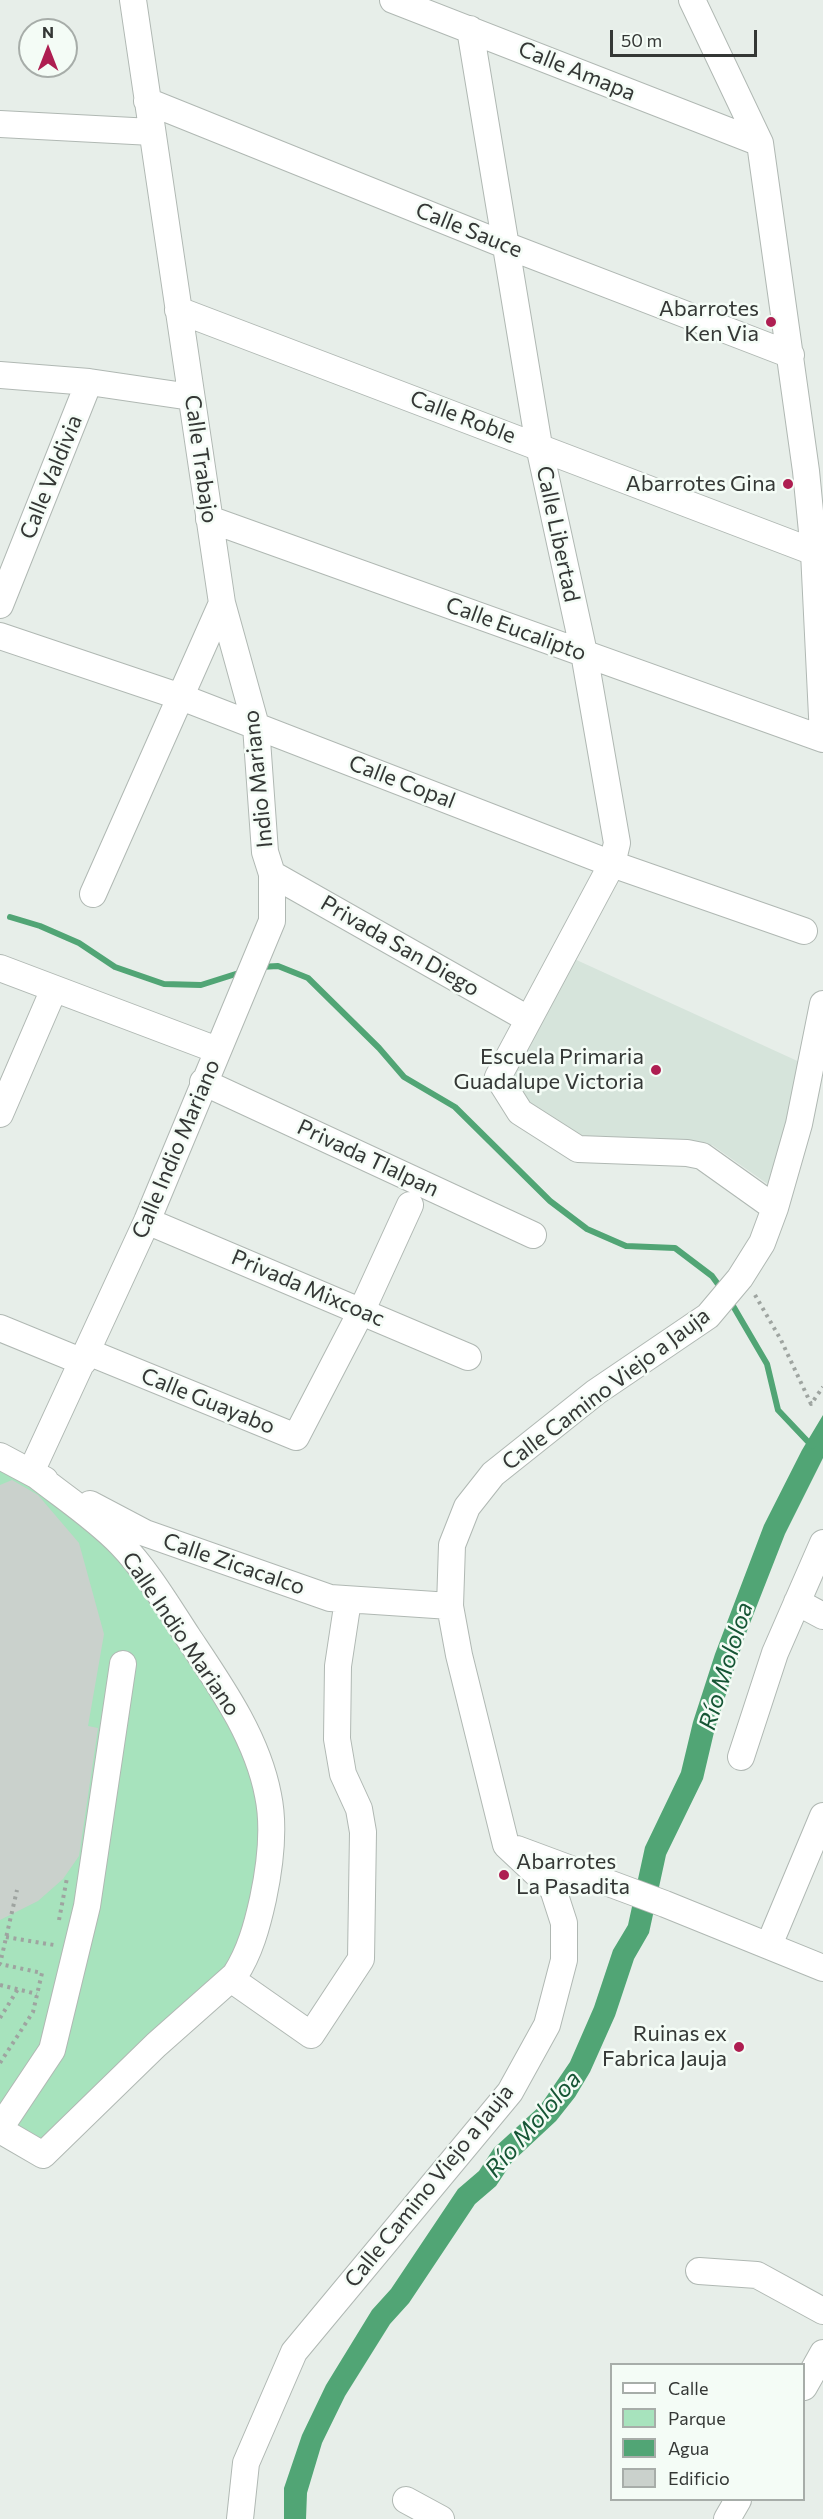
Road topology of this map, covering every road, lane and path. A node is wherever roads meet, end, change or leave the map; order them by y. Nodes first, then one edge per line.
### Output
1 (133, 0) edge
2 (393, 0) edge
3 (692, 0) edge
4 (470, 28) junction
5 (147, 101) junction
6 (0, 124) edge
7 (152, 132) junction
8 (760, 143) junction
9 (505, 244) junction
10 (178, 310) junction
11 (791, 355) junction
12 (0, 375) edge
13 (90, 382) junction
14 (191, 397) junction
15 (539, 446) junction
16 (814, 471) edge
17 (209, 519) junction
18 (814, 552) junction
19 (222, 603) junction
20 (0, 605) edge
21 (0, 636) edge
22 (584, 653) junction
23 (181, 697) junction
24 (822, 703) edge
25 (256, 726) junction
26 (823, 738) edge
27 (612, 864) junction
28 (272, 874) junction
29 (93, 894) dead end
30 (804, 931) dead end
31 (260, 955) joint
32 (0, 968) edge
33 (54, 989) junction
34 (528, 1019) junction
35 (822, 1019) edge
36 (217, 1050) junction
37 (203, 1082) junction
38 (0, 1114) edge
39 (410, 1205) dead end
40 (775, 1208) junction
41 (147, 1221) junction
42 (533, 1235) dead end
43 (742, 1275) junction
44 (362, 1310) junction
45 (0, 1328) edge
46 (86, 1357) junction
47 (468, 1357) dead end
48 (823, 1387) edge
49 (0, 1456) edge
50 (33, 1473) junction
51 (823, 1543) edge
52 (348, 1600) junction
53 (797, 1602) junction
54 (450, 1606) junction
55 (823, 1616) edge
56 (123, 1664) dead end
57 (741, 1758) dead end
58 (823, 1816) edge
59 (506, 1845) junction
60 (67, 1877) dead end
61 (17, 1890) dead end
62 (58, 1924) dead end
63 (56, 1936) dead end
64 (6, 1937) junction
65 (769, 1945) junction
66 (823, 1968) edge
67 (231, 1979) junction
68 (0, 1985) edge
69 (18, 1989) junction
70 (37, 1994) junction
71 (0, 2018) edge
72 (0, 2063) edge
73 (0, 2129) edge
74 (699, 2271) dead end
75 (823, 2311) edge
76 (823, 2353) edge
77 (805, 2385) edge
78 (406, 2500) dead end
79 (737, 2501) edge
80 (240, 2519) edge
81 (441, 2519) edge
82 (727, 2519) edge

1 - 5 street, Calle Trabajo
2 - 4 street, Calle Amapa
3 - 8 street
4 - 8 street, Calle Amapa
4 - 9 street, Calle Libertad
5 - 7 street, Calle Trabajo
5 - 9 street, Calle Sauce
6 - 7 street
7 - 10 street, Calle Trabajo
8 - 11 street
9 - 11 street, Calle Sauce
9 - 15 street, Calle Libertad
10 - 14 street, Calle Trabajo
10 - 15 street, Calle Roble
11 - 16 street
12 - 13 street
13 - 14 street
13 - 20 street, Calle Valdivia
14 - 17 street, Calle Trabajo
15 - 18 street, Calle Roble
15 - 22 street, Calle Libertad
16 - 18 street
17 - 19 street, Calle Trabajo
17 - 22 street, Calle Eucalipto
18 - 24 street
19 - 23 street
19 - 25 street, Indio Mariano
21 - 23 street, Calle Copal
22 - 26 street, Calle Eucalipto
22 - 27 street, Calle Libertad
23 - 25 street, Calle Copal
23 - 29 street
24 - 26 street
25 - 27 street, Calle Copal
25 - 28 street, Indio Mariano
27 - 30 street, Calle Copal
27 - 34 street, Calle Libertad
28 - 31 street, Indio Mariano
28 - 34 street, Privada San Diego
31 - 36 street, Calle Indio Mariano
32 - 33 street
33 - 36 street
33 - 38 street
34 - 40 street, Calle Libertad
35 - 40 street, Calle Camino Viejo a Jauja
36 - 37 street, Calle Indio Mariano
37 - 41 street, Calle Indio Mariano
37 - 42 street, Privada Tlalpan
39 - 44 street
40 - 43 street, Calle Camino Viejo a Jauja
41 - 44 street, Privada Mixcoac
41 - 46 street, Calle Indio Mariano
43 - 48 path
43 - 54 street, Calle Camino Viejo a Jauja
44 - 46 street, Calle Guayabo
44 - 47 street, Privada Mixcoac
45 - 46 street, Calle Guayabo
46 - 50 street, Calle Indio Mariano
49 - 50 street, Calle Zicacalco
50 - 52 street, Calle Zicacalco
50 - 67 street, Calle Indio Mariano
51 - 53 street
52 - 54 street, Calle Zicacalco
52 - 67 street
53 - 55 street
53 - 57 street
54 - 59 street, Calle Camino Viejo a Jauja
56 - 73 street
58 - 65 street
59 - 65 street
59 - 80 street, Calle Camino Viejo a Jauja
60 - 62 path
61 - 64 path
63 - 64 path
64 - 70 path
65 - 66 street
67 - 73 street, Calle Indio Mariano
68 - 69 path
69 - 70 path
69 - 71 path
70 - 72 path
74 - 75 street
76 - 77 street
78 - 81 street
79 - 82 street

